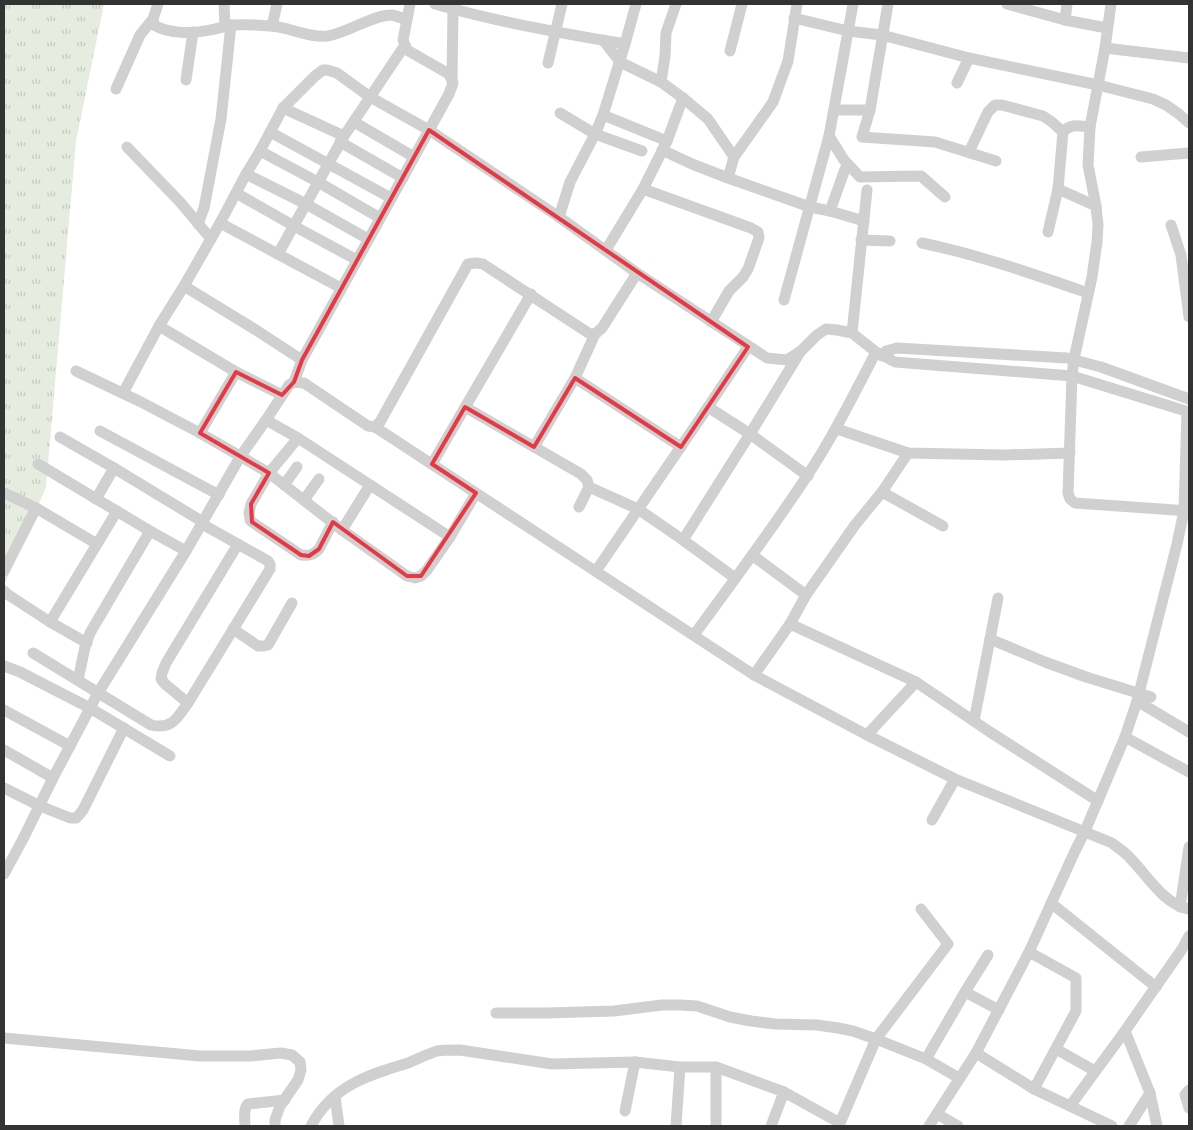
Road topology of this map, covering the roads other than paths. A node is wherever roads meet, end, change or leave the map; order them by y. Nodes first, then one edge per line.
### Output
1 (158, 4) edge
2 (224, 4) edge
3 (277, 4) edge
4 (410, 4) edge
5 (435, 4) edge
6 (562, 4) edge
7 (636, 4) edge
8 (676, 4) edge
9 (742, 4) edge
10 (797, 4) edge
11 (853, 4) edge
12 (888, 4) edge
13 (995, 4) edge
14 (1068, 4) edge
15 (1111, 4) edge
16 (1012, 5) edge
17 (468, 8) edge
18 (453, 9) junction
19 (794, 18) junction
20 (153, 19) junction
21 (407, 20) junction
22 (1065, 20) junction
23 (228, 26) junction
24 (272, 26) junction
25 (1107, 28) junction
26 (848, 31) junction
27 (193, 32) junction
28 (556, 32) junction
29 (882, 35) junction
30 (603, 40) junction
31 (626, 44) junction
32 (404, 45) junction
33 (1105, 48) junction
34 (730, 51) dead end
35 (969, 58) junction
36 (1189, 58) edge
37 (620, 62) junction
38 (548, 63) dead end
39 (452, 79) junction
40 (186, 80) dead end
41 (661, 82) junction
42 (957, 83) dead end
43 (1098, 85) junction
44 (116, 89) dead end
45 (370, 98) junction
46 (683, 98) junction
47 (283, 108) junction
48 (834, 110) junction
49 (870, 110) junction
50 (560, 113) dead end
51 (602, 115) junction
52 (354, 122) junction
53 (1189, 123) edge
54 (1090, 128) junction
55 (429, 130) junction
56 (270, 132) junction
57 (1063, 132) junction
58 (595, 134) junction
59 (830, 136) junction
60 (342, 139) junction
61 (665, 146) junction
62 (127, 147) dead end
63 (260, 151) junction
64 (642, 151) dead end
65 (969, 152) junction
66 (1189, 154) edge
67 (414, 157) junction
68 (734, 157) junction
69 (1141, 158) dead end
70 (996, 161) dead end
71 (329, 163) junction
72 (845, 169) dead end
73 (246, 174) junction
74 (402, 178) junction
75 (728, 178) junction
76 (318, 182) junction
77 (1058, 188) junction
78 (643, 189) junction
79 (867, 190) dead end
80 (236, 192) junction
81 (945, 197) dead end
82 (391, 198) junction
83 (306, 204) junction
84 (1096, 206) junction
85 (810, 207) junction
86 (830, 211) junction
87 (559, 217) junction
88 (380, 218) junction
89 (864, 221) junction
90 (220, 223) junction
91 (198, 224) junction
92 (1171, 225) dead end
93 (294, 226) junction
94 (1048, 232) dead end
95 (211, 239) junction
96 (368, 239) junction
97 (861, 240) junction
98 (890, 241) dead end
99 (922, 244) dead end
100 (606, 250) junction
101 (278, 254) junction
102 (1185, 254) edge
103 (357, 260) junction
104 (637, 273) junction
105 (184, 286) junction
106 (341, 288) junction
107 (1088, 293) junction
108 (531, 294) junction
109 (784, 300) dead end
110 (1188, 303) edge
111 (1189, 317) edge
112 (712, 322) junction
113 (159, 326) junction
114 (852, 333) junction
115 (596, 334) junction
116 (748, 346) junction
117 (801, 351) junction
118 (879, 354) junction
119 (1005, 354) junction
120 (1074, 359) junction
121 (302, 360) junction
122 (1004, 371) junction
123 (76, 372) dead end
124 (236, 372) junction
125 (1072, 376) junction
126 (575, 378) junction
127 (294, 382) junction
128 (123, 393) junction
129 (282, 395) junction
130 (1189, 399) edge
131 (465, 407) junction
132 (708, 407) junction
133 (1188, 412) edge
134 (266, 420) junction
135 (375, 427) junction
136 (837, 428) junction
137 (100, 431) dead end
138 (200, 433) junction
139 (750, 434) junction
140 (60, 437) dead end
141 (298, 438) junction
142 (534, 447) junction
143 (681, 447) junction
144 (908, 453) junction
145 (1070, 453) junction
146 (240, 457) junction
147 (38, 464) dead end
148 (432, 464) junction
149 (297, 467) dead end
150 (114, 468) junction
151 (269, 474) junction
152 (808, 476) junction
153 (319, 479) dead end
154 (284, 485) junction
155 (370, 485) junction
156 (589, 487) junction
157 (882, 492) junction
158 (4, 493) edge
159 (476, 493) junction
160 (96, 499) junction
161 (217, 499) junction
162 (304, 500) junction
163 (579, 507) dead end
164 (36, 508) junction
165 (638, 509) junction
166 (117, 511) junction
167 (1186, 511) edge
168 (204, 521) junction
169 (333, 522) junction
170 (944, 526) dead end
171 (342, 530) junction
172 (150, 531) junction
173 (450, 537) junction
174 (683, 540) junction
175 (97, 544) junction
176 (238, 544) junction
177 (186, 551) junction
178 (752, 555) junction
179 (4, 571) edge
180 (596, 571) junction
181 (735, 578) junction
182 (4, 591) edge
183 (806, 595) junction
184 (998, 598) dead end
185 (292, 603) dead end
186 (50, 622) junction
187 (790, 624) junction
188 (233, 629) junction
189 (694, 635) junction
190 (990, 639) junction
191 (87, 643) junction
192 (32, 653) dead end
193 (4, 666) edge
194 (754, 675) junction
195 (78, 680) junction
196 (916, 682) junction
197 (98, 693) junction
198 (1138, 697) junction
199 (1151, 698) dead end
200 (188, 703) junction
201 (90, 708) junction
202 (4, 710) edge
203 (974, 721) junction
204 (124, 728) junction
205 (1189, 732) edge
206 (867, 735) junction
207 (1125, 737) junction
208 (70, 746) junction
209 (4, 750) edge
210 (170, 756) dead end
211 (1189, 772) edge
212 (53, 778) junction
213 (956, 779) junction
214 (4, 788) edge
215 (1098, 801) junction
216 (40, 806) junction
217 (932, 820) dead end
218 (1085, 831) junction
219 (1189, 848) edge
220 (5, 871) edge
221 (1051, 903) junction
222 (1184, 908) edge
223 (920, 909) dead end
224 (1189, 936) edge
225 (1029, 952) junction
226 (1186, 952) edge
227 (988, 955) dead end
228 (1156, 987) junction
229 (964, 992) junction
230 (999, 1010) junction
231 (496, 1014) dead end
232 (1125, 1031) junction
233 (4, 1038) edge
234 (876, 1039) junction
235 (1056, 1049) junction
236 (976, 1053) junction
237 (926, 1059) junction
238 (634, 1062) junction
239 (680, 1067) junction
240 (716, 1067) junction
241 (1095, 1071) junction
242 (959, 1078) junction
243 (1034, 1089) junction
244 (1189, 1090) edge
245 (784, 1092) junction
246 (1150, 1092) junction
247 (335, 1096) junction
248 (284, 1100) junction
249 (1070, 1106) junction
250 (1189, 1108) edge
251 (625, 1111) dead end
252 (937, 1114) junction
253 (1101, 1124) edge
254 (843, 1125) edge
255 (245, 1126) edge
256 (274, 1126) edge
257 (311, 1126) edge
258 (338, 1126) edge
259 (676, 1126) edge
260 (716, 1126) edge
261 (771, 1126) edge
262 (929, 1126) edge
263 (958, 1126) edge
264 (1112, 1126) edge
265 (1129, 1126) edge
266 (1157, 1126) edge

1 - 20 street
2 - 23 street
3 - 24 street
4 - 21 street
5 - 18 street
6 - 28 street
7 - 31 street
8 - 41 street
9 - 34 street
10 - 19 street
11 - 26 street
12 - 29 street
13 - 16 street
14 - 22 street
15 - 25 street
16 - 22 street
17 - 18 street
17 - 28 street
18 - 39 street
19 - 26 street
19 - 68 street
20 - 27 street
20 - 44 street
21 - 24 street
21 - 32 street
22 - 25 street
23 - 24 street
23 - 27 street
23 - 91 street
25 - 33 street
26 - 29 street
26 - 48 street
27 - 40 street
28 - 30 street
28 - 38 street
29 - 35 street
29 - 49 street
30 - 31 street
30 - 37 street
31 - 37 street
32 - 39 street
32 - 45 street
33 - 36 street
33 - 43 street
35 - 42 street
35 - 43 street
37 - 41 street
37 - 51 street
39 - 55 street
41 - 46 street
43 - 53 street
43 - 54 street
45 - 47 street
45 - 52 street
45 - 55 street
46 - 61 street
46 - 68 street
47 - 56 street
47 - 60 street
48 - 49 street
48 - 59 street
49 - 65 street
50 - 58 street
51 - 58 street
51 - 61 street
52 - 60 street
52 - 67 street
54 - 57 street
54 - 84 street
55 - 67 street
55 - 87 street
56 - 63 street
56 - 71 street
57 - 65 street
57 - 77 street
58 - 64 street
58 - 87 street
59 - 81 street
59 - 85 street
60 - 71 street
60 - 74 street
61 - 75 street
61 - 78 street
62 - 91 street
63 - 73 street
63 - 76 street
65 - 70 street
66 - 69 street
67 - 74 street
68 - 75 street
71 - 76 street
71 - 82 street
72 - 86 street
73 - 80 street
73 - 83 street
74 - 82 street
75 - 85 street
76 - 83 street
76 - 88 street
77 - 84 street
77 - 94 street
78 - 100 street
78 - 112 street
79 - 89 street
80 - 90 street
80 - 93 street
82 - 88 street
83 - 93 street
83 - 96 street
84 - 107 street
85 - 86 street
85 - 109 street
86 - 89 street
87 - 100 street
88 - 96 street
89 - 97 street
90 - 95 street
90 - 101 street
91 - 95 street
92 - 102 street
93 - 101 street
93 - 103 street
95 - 105 street
96 - 103 street
97 - 98 street
97 - 114 street
99 - 107 street
100 - 104 street
101 - 106 street
102 - 110 street
103 - 106 street
104 - 112 street
104 - 115 street
105 - 113 street
105 - 121 street
106 - 121 street
107 - 120 street
108 - 115 street
108 - 131 street
108 - 135 street
110 - 111 street
112 - 116 street
113 - 124 street
113 - 128 street
114 - 117 street
114 - 118 street
115 - 126 street
116 - 117 street
116 - 132 street
117 - 139 street
118 - 119 street
118 - 122 street
118 - 136 street
119 - 120 street
119 - 122 street
120 - 125 street
120 - 130 street
121 - 127 street
122 - 125 street
123 - 128 street
124 - 129 street
124 - 138 street
125 - 133 street
125 - 145 street
126 - 142 street
126 - 143 street
127 - 129 street
127 - 135 street
128 - 138 street
129 - 134 street
131 - 142 street
131 - 148 street
132 - 139 street
132 - 143 street
133 - 167 street
134 - 141 street
134 - 146 street
135 - 148 street
136 - 144 street
136 - 152 street
137 - 161 street
138 - 146 street
139 - 152 street
139 - 174 street
140 - 150 street
141 - 151 street
141 - 155 street
142 - 156 street
143 - 165 street
144 - 145 street
144 - 157 street
145 - 167 street
146 - 151 street
146 - 161 street
147 - 160 street
148 - 159 street
149 - 154 street
150 - 160 street
150 - 168 street
151 - 154 street
151 - 169 street
152 - 178 street
153 - 162 street
154 - 162 street
155 - 171 street
155 - 173 street
156 - 163 street
156 - 165 street
157 - 170 street
157 - 183 street
158 - 164 street
159 - 173 street
159 - 180 street
160 - 166 street
161 - 168 street
162 - 169 street
164 - 175 street
164 - 179 street
165 - 174 street
165 - 180 street
166 - 172 street
166 - 175 street
167 - 198 street
168 - 176 street
168 - 177 street
169 - 171 street
171 - 173 street
172 - 177 street
172 - 191 street
174 - 181 street
175 - 186 street
176 - 188 street
176 - 200 street
177 - 197 street
178 - 181 street
178 - 183 street
180 - 189 street
181 - 189 street
182 - 186 street
183 - 187 street
184 - 190 street
185 - 188 street
186 - 191 street
187 - 194 street
187 - 196 street
188 - 200 street
189 - 194 street
190 - 198 street
190 - 203 street
191 - 195 street
192 - 195 street
193 - 201 street
194 - 206 street
195 - 197 street
196 - 203 street
196 - 206 street
197 - 200 street
197 - 201 street
198 - 199 street
198 - 205 street
198 - 207 street
201 - 204 street
201 - 208 street
202 - 208 street
203 - 215 street
204 - 210 street
204 - 216 street
206 - 213 street
207 - 211 street
207 - 215 street
208 - 212 street
209 - 212 street
212 - 216 street
213 - 217 street
213 - 218 street
214 - 216 street
215 - 218 street
216 - 220 street
218 - 221 street
218 - 222 street
219 - 222 street
221 - 225 street
221 - 228 street
223 - 234 street
224 - 226 street
225 - 230 street
225 - 235 street
226 - 228 street
227 - 229 street
228 - 232 street
229 - 230 street
229 - 237 street
230 - 236 street
231 - 234 street
232 - 241 street
232 - 246 street
233 - 248 street
234 - 237 street
234 - 254 street
235 - 241 street
235 - 243 street
236 - 242 street
236 - 243 street
237 - 242 street
238 - 239 street
238 - 247 street
238 - 251 street
239 - 240 street
239 - 259 street
240 - 245 street
240 - 260 street
241 - 249 street
242 - 252 street
243 - 249 street
244 - 250 street
245 - 254 street
245 - 261 street
246 - 265 street
246 - 266 street
247 - 257 street
247 - 258 street
248 - 255 street
248 - 256 street
249 - 253 street
252 - 262 street
252 - 263 street
253 - 264 street

